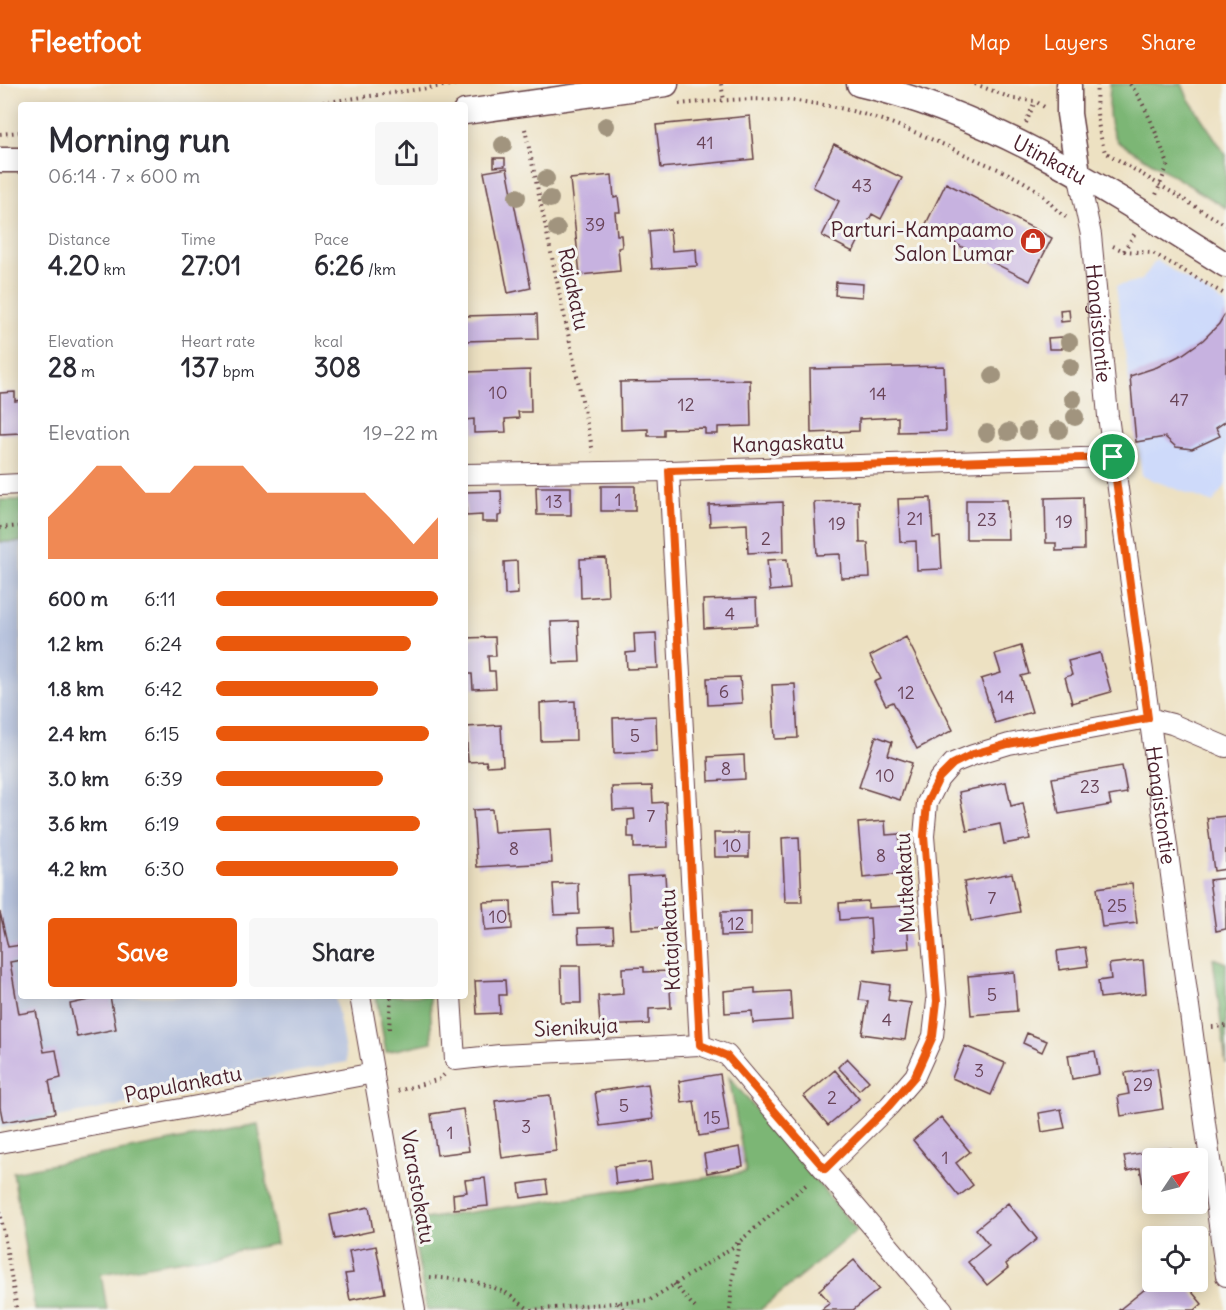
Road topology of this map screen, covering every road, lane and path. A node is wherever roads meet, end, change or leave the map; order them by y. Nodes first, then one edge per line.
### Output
1 (457, 84) edge
2 (721, 84) edge
3 (859, 84) edge
4 (975, 84) edge
5 (1069, 84) edge
6 (1097, 84) edge
7 (1130, 84) edge
8 (667, 95) edge
9 (724, 100) junction
10 (1035, 101) dead end
11 (327, 102) edge
12 (468, 112) edge
13 (536, 128) dead end
14 (525, 129) junction
15 (515, 130) dead end
16 (18, 132) edge
17 (0, 134) edge
18 (0, 160) edge
19 (18, 160) edge
20 (1078, 173) junction
21 (1160, 186) junction
22 (1059, 213) dead end
23 (1226, 225) edge
24 (1124, 251) dead end
25 (1226, 265) edge
26 (1226, 295) edge
27 (594, 454) dead end
28 (1113, 457) junction
29 (669, 471) junction
30 (468, 474) edge
31 (18, 484) edge
32 (0, 485) edge
33 (18, 526) edge
34 (0, 528) edge
35 (1148, 718) junction
36 (1226, 747) edge
37 (361, 999) edge
38 (452, 999) edge
39 (1226, 1026) edge
40 (1212, 1027) dead end
41 (700, 1045) junction
42 (455, 1060) junction
43 (374, 1073) junction
44 (390, 1093) dead end
45 (0, 1143) edge
46 (825, 1169) junction
47 (0, 1211) edge
48 (739, 1242) junction
49 (1226, 1276) edge
50 (409, 1278) junction
51 (674, 1284) junction
52 (618, 1303) junction
53 (17, 1310) edge
54 (415, 1310) edge
55 (530, 1310) edge
56 (624, 1310) edge
57 (697, 1310) edge
58 (730, 1310) edge
59 (943, 1310) edge

1 - 11 path
2 - 9 path
3 - 20 street, Utinkatu
4 - 10 path
5 - 20 street, Hongistontie
6 - 21 path
7 - 21 path
8 - 9 path
8 - 12 street
9 - 22 path
13 - 14 path
14 - 15 path
14 - 27 path, Rajakatu
16 - 17 path
18 - 19 street
20 - 25 street, Utinkatu
20 - 28 street, Hongistontie
21 - 23 path
24 - 26 path
28 - 29 street, Kangaskatu
28 - 35 street, Hongistontie
29 - 30 street, Kangaskatu
29 - 41 street, Katajakatu
31 - 32 street
33 - 34 path
35 - 36 street
35 - 46 street, Mutkakatu
35 - 49 street, Hongistontie
37 - 43 street, Varastokatu
38 - 42 street
39 - 40 path
41 - 42 street, Sienikuja
41 - 46 street
42 - 44 path
43 - 45 street, Papulankatu
43 - 50 street, Varastokatu
46 - 48 path
46 - 59 street
47 - 53 path
48 - 51 path
48 - 58 path
50 - 54 street, Varastokatu
50 - 55 path
51 - 52 path
51 - 57 path
52 - 55 path
52 - 56 path

